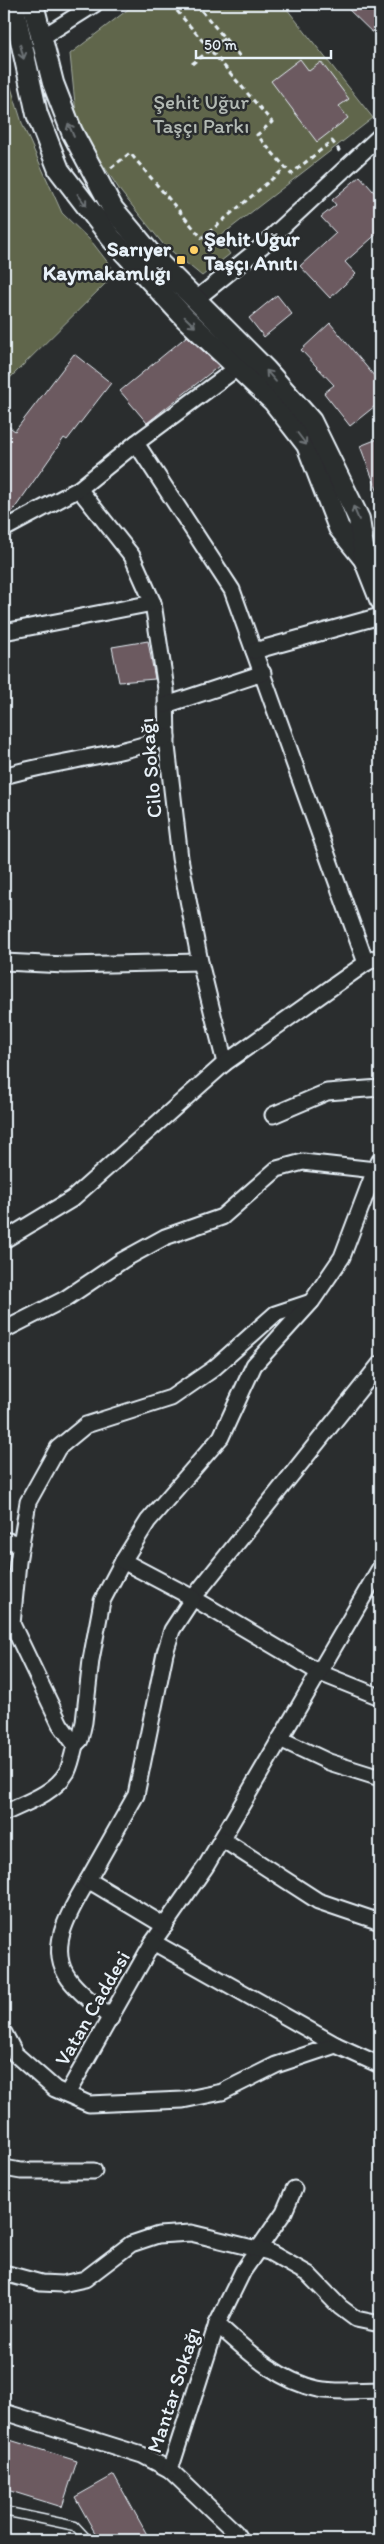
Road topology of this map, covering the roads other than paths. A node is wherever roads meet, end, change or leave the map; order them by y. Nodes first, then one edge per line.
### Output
1 (13, 4) edge
2 (33, 4) edge
3 (95, 4) edge
4 (41, 38) junction
5 (380, 136) edge
6 (195, 300) junction
7 (237, 368) junction
8 (136, 443) junction
9 (80, 488) junction
10 (4, 529) edge
11 (373, 561) edge
12 (380, 599) edge
13 (153, 603) junction
14 (380, 616) edge
15 (4, 632) edge
16 (254, 651) junction
17 (263, 674) junction
18 (166, 705) junction
19 (167, 737) junction
20 (4, 776) edge
21 (380, 956) edge
22 (4, 962) edge
23 (200, 962) junction
24 (366, 963) junction
25 (225, 1063) junction
26 (380, 1088) edge
27 (273, 1115) dead end
28 (378, 1165) edge
29 (4, 1240) edge
30 (312, 1301) junction
31 (4, 1330) edge
32 (380, 1364) edge
33 (4, 1540) edge
34 (21, 1544) junction
35 (123, 1561) junction
36 (380, 1570) edge
37 (193, 1598) junction
38 (320, 1673) junction
39 (380, 1697) edge
40 (280, 1739) junction
41 (75, 1745) junction
42 (380, 1778) edge
43 (4, 1813) edge
44 (222, 1839) junction
45 (88, 1880) junction
46 (380, 1922) edge
47 (165, 1926) junction
48 (153, 1942) junction
49 (111, 2018) junction
50 (4, 2033) edge
51 (336, 2045) junction
52 (380, 2065) edge
53 (66, 2094) junction
54 (4, 2168) edge
55 (94, 2171) dead end
56 (294, 2189) dead end
57 (256, 2249) junction
58 (4, 2273) edge
59 (217, 2324) junction
60 (380, 2324) edge
61 (380, 2390) edge
62 (4, 2412) edge
63 (170, 2470) junction
64 (4, 2511) edge
65 (88, 2540) edge
66 (240, 2540) edge

1 -> 7 main road
2 - 4 main road
3 - 4 street
6 -> 4 main road
5 - 6 street
11 -> 6 main road
7 - 8 street
7 -> 11 main road
8 - 9 street
8 - 16 street
9 - 10 street
9 - 13 street, Cilo Sokağı
11 - 12 main road
13 - 15 street
13 - 18 street, Cilo Sokağı
14 - 16 street
16 - 17 street
17 - 18 street
17 - 24 street
18 - 19 street, Cilo Sokağı
19 - 20 street
19 - 23 street, Cilo Sokağı
21 - 24 street
22 - 23 street
23 - 25 street, Cilo Sokağı
24 - 25 street
25 - 29 street
26 - 27 street
28 - 30 street
28 - 31 street
30 - 34 street
30 - 35 street
32 - 37 street
33 - 34 street
34 - 41 street
35 - 37 street
35 - 41 street
36 - 38 street, Vatan Caddesi
37 - 38 street
37 - 45 street
38 - 39 street
38 - 40 street, Vatan Caddesi
40 - 42 street
40 - 44 street, Vatan Caddesi
41 - 43 street
44 - 46 street
44 - 47 street, Vatan Caddesi
45 - 47 street
45 - 49 street
47 - 48 street, Vatan Caddesi
48 - 49 street, Vatan Caddesi
48 - 51 street
49 - 53 street, Vatan Caddesi
50 - 53 street
51 - 52 street
51 - 53 street
54 - 55 street
56 - 57 street, Mantar Sokağı
57 - 58 street
57 - 59 street, Mantar Sokağı
57 - 60 street
59 - 61 street
59 - 63 street, Mantar Sokağı
62 - 63 street
63 - 66 street
64 - 65 lane

